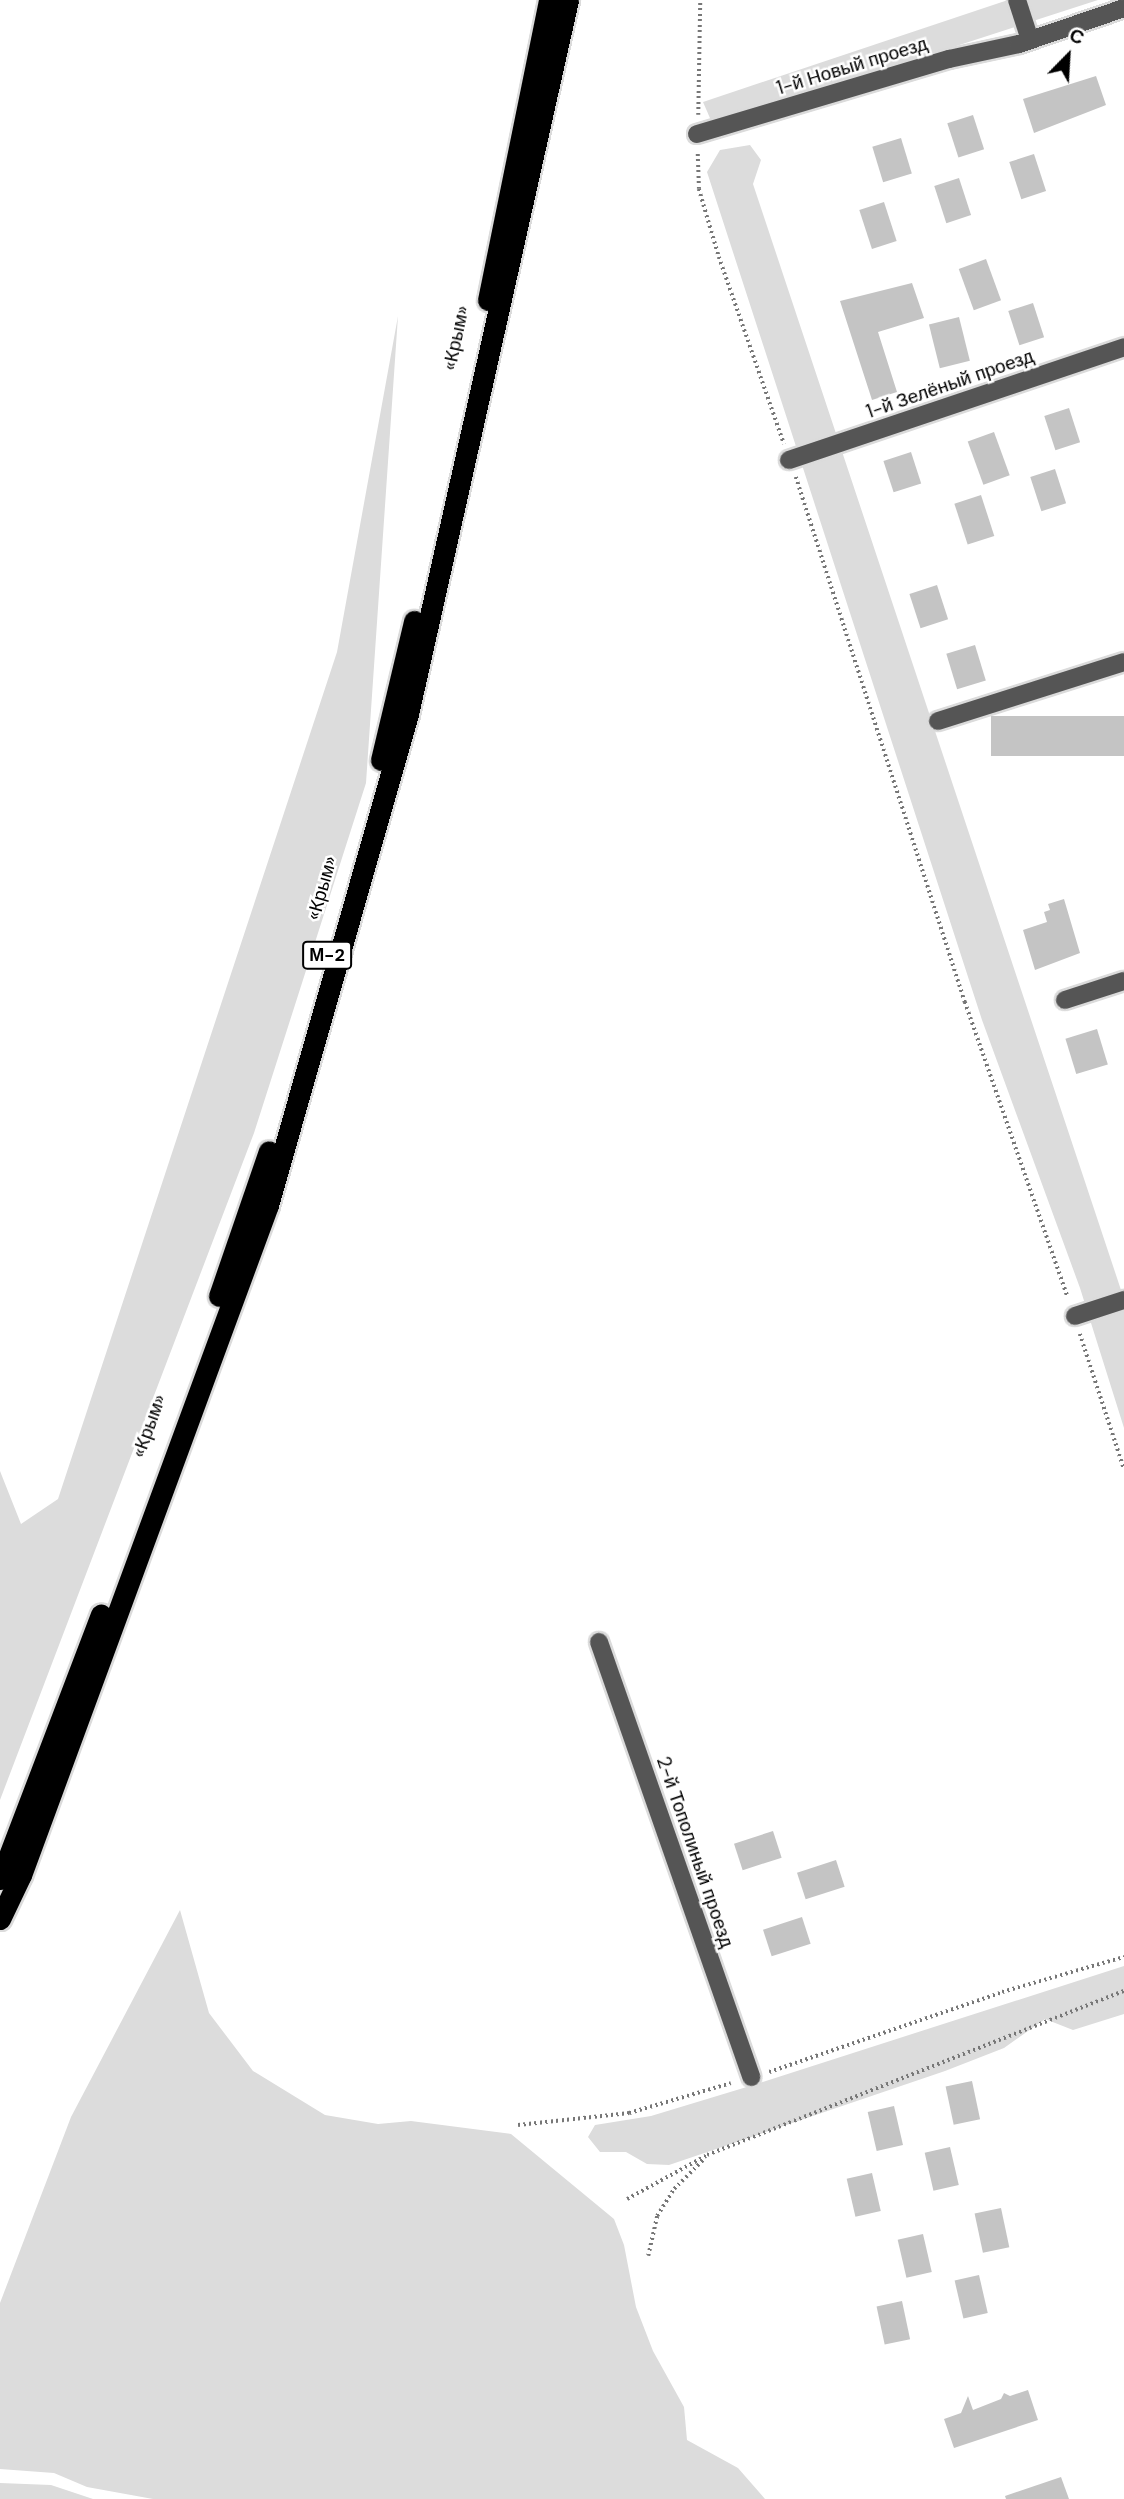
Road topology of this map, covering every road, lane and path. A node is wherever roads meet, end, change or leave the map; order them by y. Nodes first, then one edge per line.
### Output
1 (549, 0) edge
2 (568, 0) edge
3 (1017, 0) edge
4 (1124, 8) edge
5 (1025, 42) junction
6 (697, 134) dead end
7 (719, 257) dead end
8 (1124, 348) edge
9 (789, 460) junction
10 (1124, 662) edge
11 (938, 721) dead end
12 (1124, 981) edge
13 (1065, 1000) dead end
14 (1124, 1300) edge
15 (1075, 1316) junction
16 (1124, 1469) edge
17 (600, 1642) dead end
18 (0, 1879) edge
19 (0, 1919) edge
20 (1124, 1958) edge
21 (1124, 1991) edge
22 (751, 2077) junction
23 (518, 2125) dead end
24 (708, 2155) junction
25 (626, 2199) dead end
26 (648, 2256) dead end

1 - 18 highway, «Крым» / М-2
2 - 19 highway
3 - 5 street
4 - 5 street, 1-й Новый проезд
5 - 6 street, 1-й Новый проезд
7 - 9 path
8 - 9 street, 1-й Зелёный проезд
9 - 15 path
10 - 11 street
12 - 13 street
14 - 15 street
15 - 16 path
17 - 22 street, 2-й Тополиный проезд
20 - 22 path
21 - 24 path
22 - 23 path
24 - 25 path
24 - 26 path

